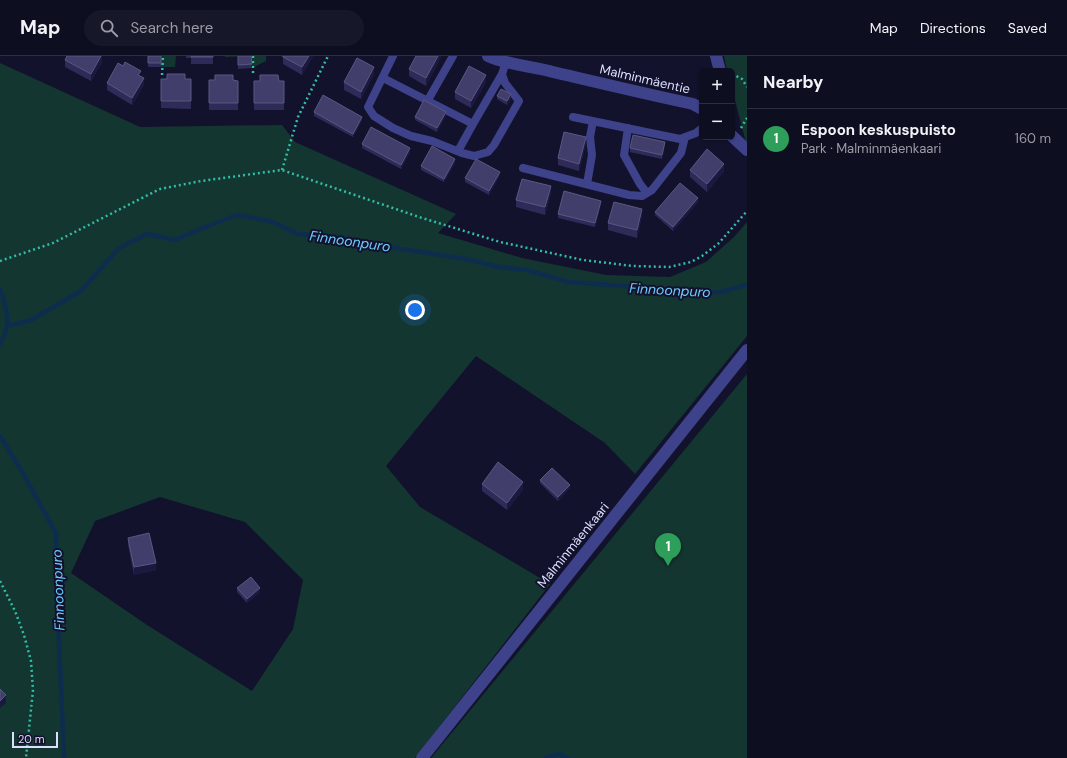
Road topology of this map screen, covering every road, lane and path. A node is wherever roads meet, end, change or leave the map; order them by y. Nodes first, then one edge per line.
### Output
1 (163, 56) edge
2 (253, 56) edge
3 (328, 56) edge
4 (393, 56) edge
5 (453, 56) edge
6 (488, 56) edge
7 (716, 56) edge
8 (522, 61) edge
9 (506, 62) junction
10 (719, 68) edge
11 (253, 73) dead end
12 (502, 74) junction
13 (162, 75) dead end
14 (735, 76) edge
15 (383, 78) junction
16 (747, 87) edge
17 (428, 100) junction
18 (699, 107) edge
19 (573, 117) dead end
20 (593, 121) junction
21 (473, 124) junction
22 (628, 128) junction
23 (699, 130) edge
24 (685, 137) junction
25 (735, 139) edge
26 (747, 150) edge
27 (458, 151) junction
28 (523, 168) dead end
29 (282, 170) junction
30 (587, 184) junction
31 (648, 192) junction
32 (747, 210) edge
33 (0, 260) edge
34 (747, 350) edge
35 (0, 581) edge
36 (26, 758) edge
37 (422, 758) edge

1 - 13 path
2 - 11 path
3 - 29 path
4 - 15 lane
5 - 17 lane
6 - 9 street, Malminmäentie
7 - 10 street
8 - 9 street, Malminmäentie
8 - 18 street, Malminmäentie
9 - 12 lane
12 - 21 lane
12 - 27 lane
14 - 16 path
15 - 17 lane
15 - 27 lane
17 - 21 lane
19 - 20 lane
20 - 22 lane
20 - 30 lane
21 - 27 lane
22 - 24 lane
22 - 31 lane
23 - 24 lane
24 - 31 lane
25 - 26 street
28 - 30 lane
29 - 32 path
29 - 33 path
30 - 31 lane
34 - 37 street, Malminmäenkaari
35 - 36 path

